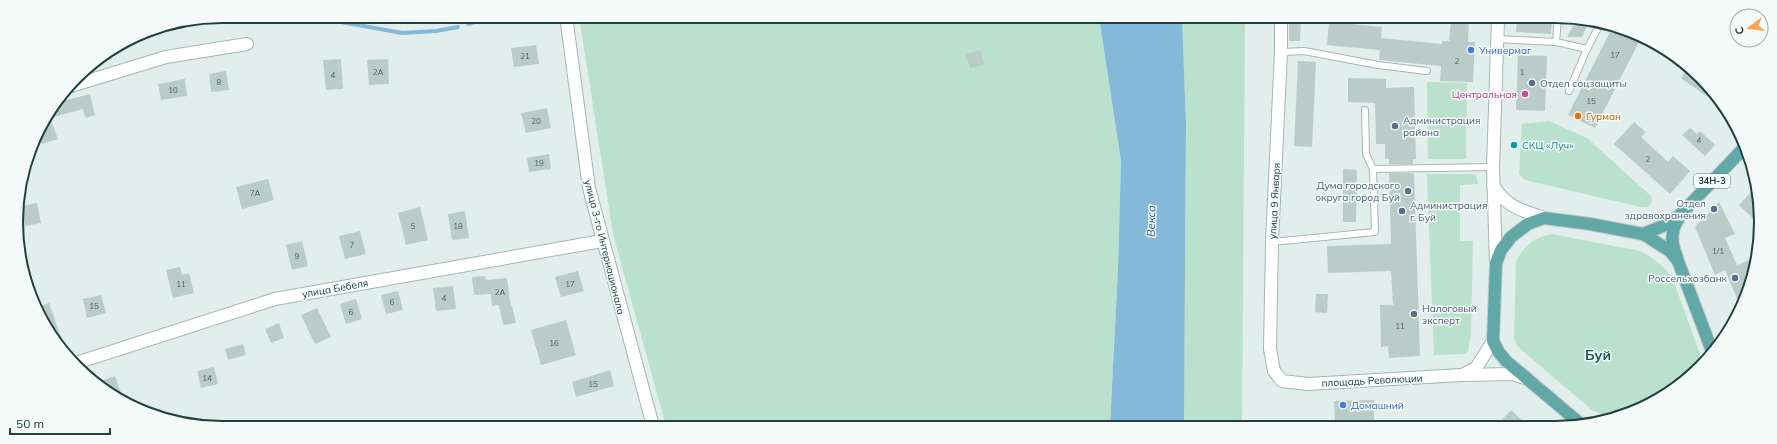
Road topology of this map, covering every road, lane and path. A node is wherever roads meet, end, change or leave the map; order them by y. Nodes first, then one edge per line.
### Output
1 (567, 23) edge
2 (1281, 23) edge
3 (1498, 23) edge
4 (1558, 23) edge
5 (1598, 28) edge
6 (1497, 38) junction
7 (1556, 42) junction
8 (247, 44) dead end
9 (1587, 50) junction
10 (1281, 52) junction
11 (1426, 71) dead end
12 (79, 84) edge
13 (1569, 91) dead end
14 (1365, 110) dead end
15 (1741, 151) edge
16 (1493, 167) junction
17 (1373, 169) junction
18 (1492, 183) junction
19 (1680, 215) junction
20 (1544, 218) junction
21 (1643, 234) junction
22 (602, 241) junction
23 (1272, 242) junction
24 (1678, 261) junction
25 (1496, 263) junction
26 (1493, 341) junction
27 (1710, 346) edge
28 (80, 362) edge
29 (1461, 375) junction
30 (1525, 378) junction
31 (1282, 380) joint
32 (1576, 420) edge
33 (652, 421) edge

1 - 22 street, улица 3-го Интернационала
2 - 10 street, улица 9 Января
3 - 6 street
4 - 7 lane
5 - 9 lane
6 - 7 lane
6 - 16 street
7 - 9 lane
8 - 12 street
9 - 13 lane
10 - 11 lane
10 - 23 street, улица 9 Января
14 - 17 lane
15 - 19 main road, 34Н-3
16 - 17 lane
16 - 18 street
17 - 23 lane
18 - 20 street
18 - 25 street
19 - 21 main road
19 - 24 main road
20 - 21 main road
20 - 25 main road, площадь Революции
21 - 24 main road
22 - 28 street, улица Бебеля
22 - 33 street, улица 3-го Интернационала
23 - 31 street, улица 9 Января
24 - 27 main road
25 - 26 main road, площадь Революции
26 - 29 street, площадь Революции
26 - 30 main road, площадь Революции
29 - 30 street, площадь Революции
29 - 31 street, площадь Революции
30 - 32 main road, площадь Революции

